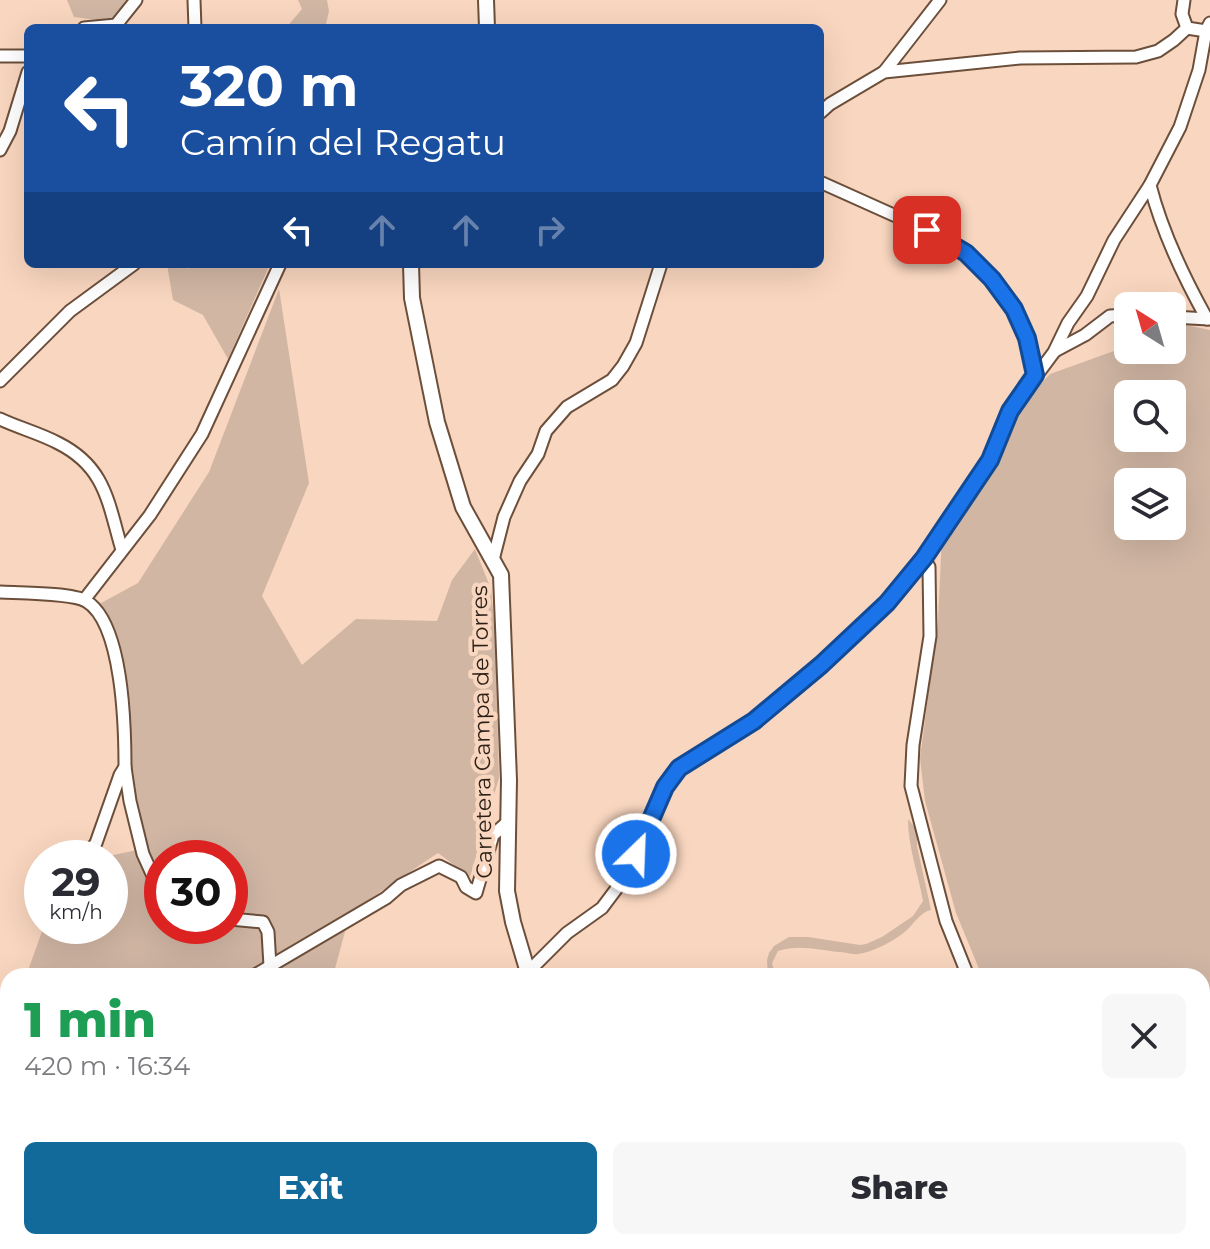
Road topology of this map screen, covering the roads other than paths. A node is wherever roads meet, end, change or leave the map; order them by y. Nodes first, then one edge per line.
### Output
1 (136, 0) edge
2 (194, 0) edge
3 (486, 0) edge
4 (940, 0) edge
5 (1184, 0) edge
6 (117, 24) edge
7 (195, 24) edge
8 (487, 24) edge
9 (1208, 27) edge
10 (1187, 28) junction
11 (0, 56) edge
12 (24, 56) edge
13 (884, 72) junction
14 (24, 85) edge
15 (824, 109) edge
16 (0, 150) edge
17 (824, 184) edge
18 (1150, 185) junction
19 (129, 268) edge
20 (278, 268) edge
21 (411, 268) edge
22 (660, 268) edge
23 (1114, 316) edge
24 (1186, 318) edge
25 (1208, 319) edge
26 (1054, 352) junction
27 (1035, 375) junction
28 (0, 381) edge
29 (0, 419) edge
30 (122, 550) junction
31 (924, 558) junction
32 (493, 560) junction
33 (0, 592) edge
34 (84, 600) junction
35 (125, 767) junction
36 (509, 821) junction
37 (97, 840) edge
38 (144, 856) edge
39 (248, 921) edge
40 (270, 966) junction
41 (267, 968) edge
42 (525, 968) edge
43 (534, 968) edge
44 (965, 968) edge

1 - 6 street
2 - 7 street
3 - 8 street
4 - 13 street
5 - 10 street
9 - 10 street
9 - 18 street
10 - 13 street
11 - 12 street
13 - 15 street
14 - 16 street
17 - 27 street
18 - 25 street
18 - 26 street
19 - 28 street
20 - 30 street
21 - 32 street, Carretera Campa de Torres
22 - 32 street
23 - 26 street
24 - 25 street
26 - 27 street
27 - 31 street
29 - 30 street
30 - 34 street
31 - 43 street
31 - 44 street
32 - 36 street, Carretera Campa de Torres
33 - 34 street
34 - 35 street
35 - 37 street
35 - 38 street
36 - 40 street
36 - 42 street, Carretera Campa de Torres
39 - 40 street
40 - 41 street

